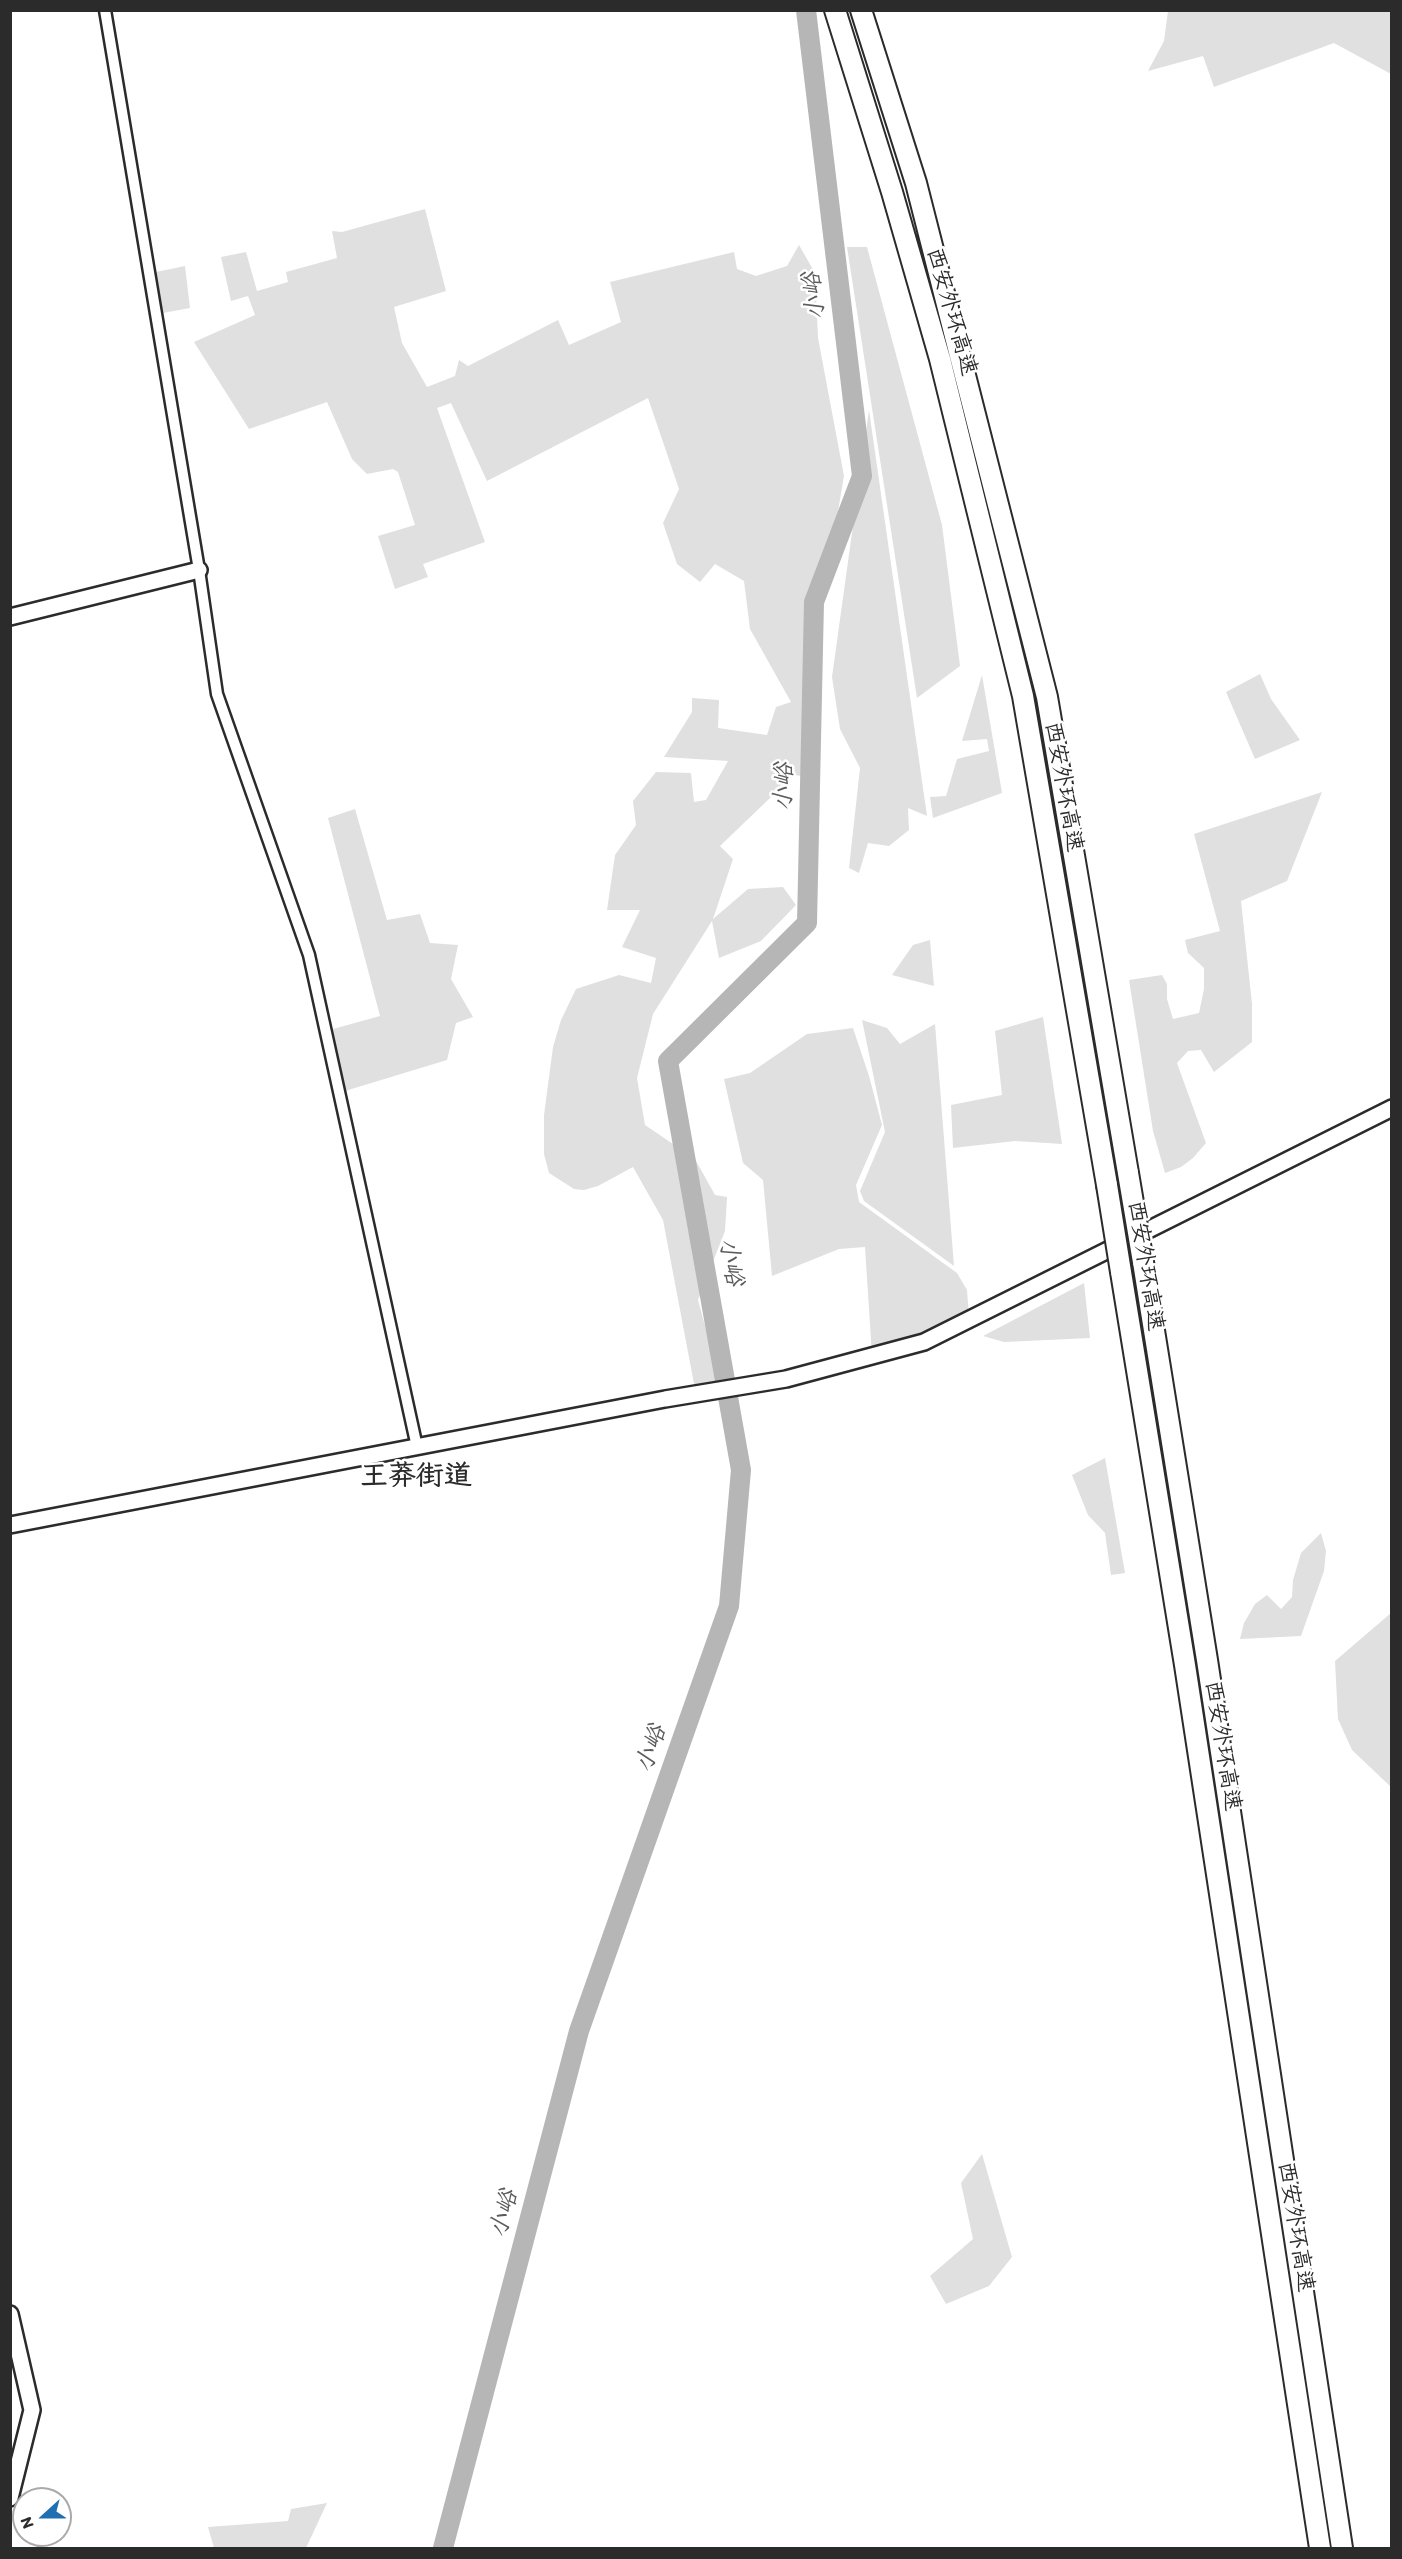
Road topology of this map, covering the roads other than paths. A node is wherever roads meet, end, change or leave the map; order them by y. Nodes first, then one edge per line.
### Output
1 (105, 10) edge
2 (835, 10) edge
3 (861, 10) edge
4 (199, 570) junction
5 (10, 617) edge
6 (1392, 1108) edge
7 (417, 1447) junction
8 (10, 1525) edge
9 (10, 2314) edge
10 (10, 2498) edge
11 (1320, 2548) edge
12 (1342, 2548) edge

1 - 4 street
2 - 11 highway, 西安外环高速, bridge
3 - 12 highway, 西安外环高速, bridge
4 - 5 street
4 - 7 street
6 - 7 street
7 - 8 street
9 - 10 street

